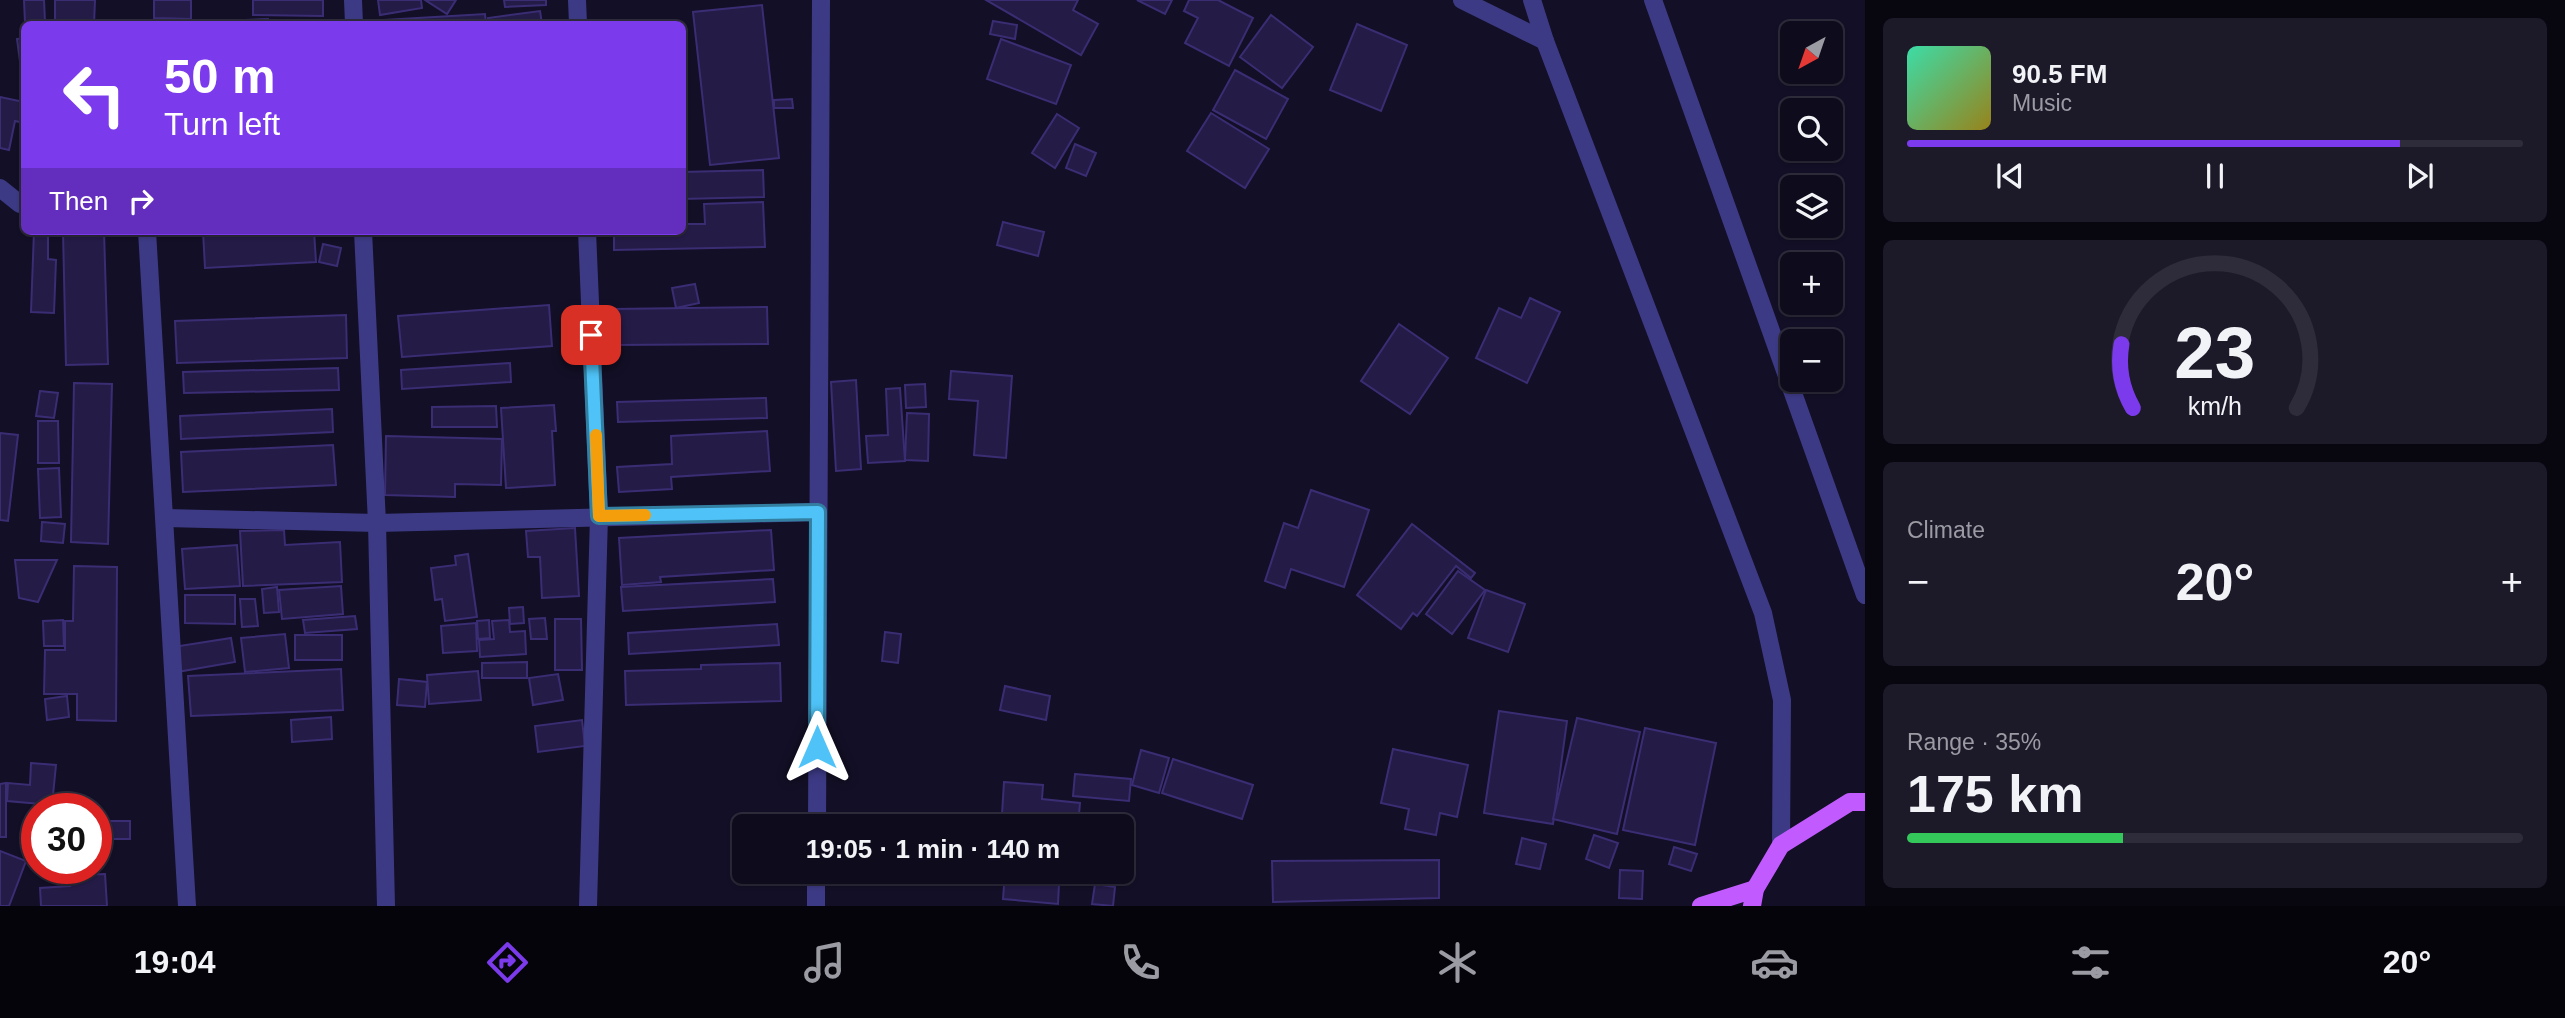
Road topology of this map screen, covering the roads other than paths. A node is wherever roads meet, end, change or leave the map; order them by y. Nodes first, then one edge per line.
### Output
1 (353, 0) edge
2 (577, 0) edge
3 (821, 0) edge
4 (1462, 0) edge
5 (1532, 0) edge
6 (1653, 0) edge
7 (354, 21) edge
8 (578, 21) edge
9 (1545, 41) junction
10 (0, 188) edge
11 (21, 204) edge
12 (147, 235) edge
13 (363, 235) edge
14 (587, 235) edge
15 (818, 512) junction
16 (599, 516) junction
17 (166, 517) junction
18 (377, 523) junction
19 (1865, 595) edge
20 (1865, 802) edge
21 (817, 814) edge
22 (1781, 845) junction
23 (816, 884) edge
24 (1753, 897) edge
25 (187, 906) edge
26 (386, 906) edge
27 (588, 906) edge
28 (816, 906) edge
29 (1701, 906) edge

1 - 7 street
2 - 8 street
3 - 15 street
4 - 9 street
5 - 9 street
6 - 19 street
9 - 22 street
10 - 11 street
12 - 17 street
13 - 18 street
14 - 16 street
15 - 16 street
15 - 21 street
16 - 18 street
16 - 27 street
17 - 18 street
17 - 25 street
18 - 26 street
20 - 22 main road
22 - 24 main road
23 - 28 street
24 - 29 main road

